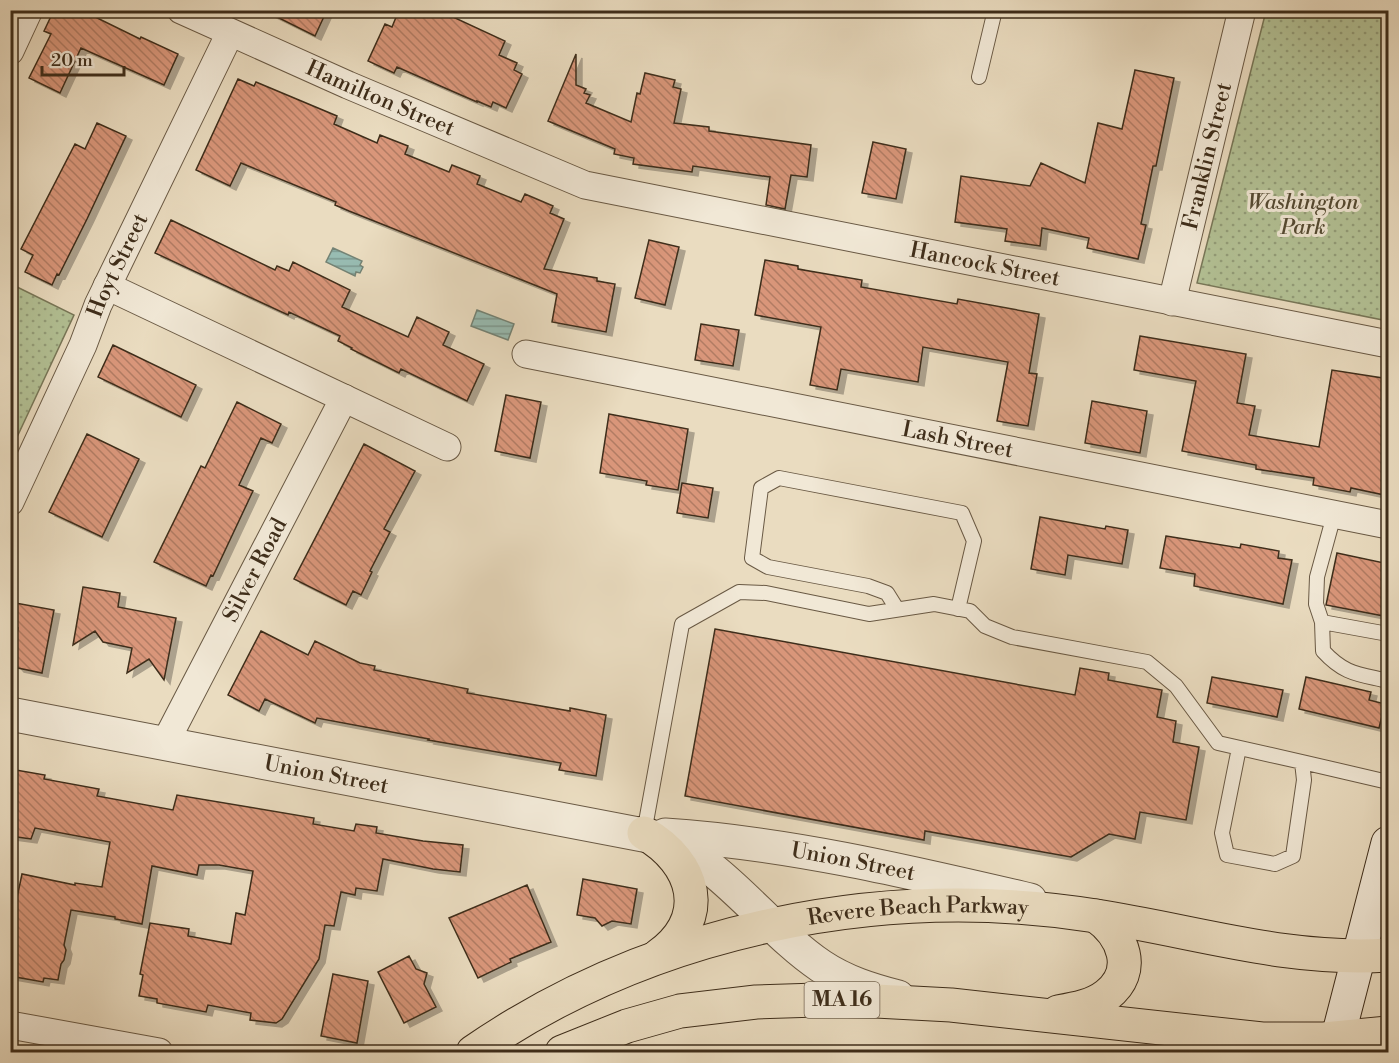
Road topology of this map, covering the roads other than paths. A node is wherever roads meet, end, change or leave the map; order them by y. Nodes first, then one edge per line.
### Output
1 (29, 10) edge
2 (181, 10) edge
3 (995, 10) edge
4 (1242, 10) edge
5 (230, 33) junction
6 (10, 51) edge
7 (979, 77) dead end
8 (580, 183) joint
9 (107, 286) junction
10 (1172, 302) junction
11 (1389, 344) edge
12 (526, 354) dead end
13 (344, 398) junction
14 (447, 447) dead end
15 (10, 502) edge
16 (1334, 515) junction
17 (1389, 525) edge
18 (897, 609) junction
19 (958, 609) junction
20 (1322, 622) junction
21 (1389, 634) edge
22 (1389, 681) edge
23 (10, 714) edge
24 (165, 743) junction
25 (1239, 748) junction
26 (1302, 762) junction
27 (1389, 782) edge
28 (644, 833) junction
29 (1389, 843) edge
30 (1096, 916) junction
31 (773, 926) junction
32 (1374, 955) edge
33 (651, 961) junction
34 (927, 1003) junction
35 (1036, 1014) junction
36 (652, 1017) junction
37 (10, 1025) edge
38 (1389, 1033) edge
39 (1336, 1045) edge
40 (159, 1053) edge
41 (472, 1053) edge
42 (562, 1053) edge
43 (618, 1053) edge

1 - 6 street
2 - 5 street, Hamilton Street
3 - 7 lane
4 - 10 street, Franklin Street
5 - 8 street, Hamilton Street
5 - 9 street, Hoyt Street
8 - 10 street, Hancock Street
9 - 13 street
9 - 15 street, Hoyt Street
10 - 11 street, Hancock Street
12 - 16 street, Lash Street
13 - 14 street
13 - 24 street, Silver Road
16 - 17 street, Lash Street
16 - 20 lane
18 - 19 lane
18 - 19 lane
18 - 28 lane
19 - 25 lane
20 - 21 lane
20 - 22 lane
23 - 24 street, Union Street
24 - 28 street, Union Street
25 - 26 lane
25 - 26 lane
26 - 27 lane
28 - 30 street, Union Street
28 - 31 street, Union Street
28 - 33 highway
29 - 32 street
30 - 31 highway, Revere Beach Parkway
30 - 32 highway, Revere Beach Parkway
30 - 35 highway
31 - 33 highway, Revere Beach Parkway
31 - 34 street, Union Street
32 - 39 street
33 - 41 highway, Revere Beach Parkway
34 - 35 highway, MA 16
34 - 36 highway, MA 16
35 - 39 highway, MA 16
36 - 42 highway, MA 16
36 - 43 highway
37 - 40 street
38 - 39 highway, MA 16

